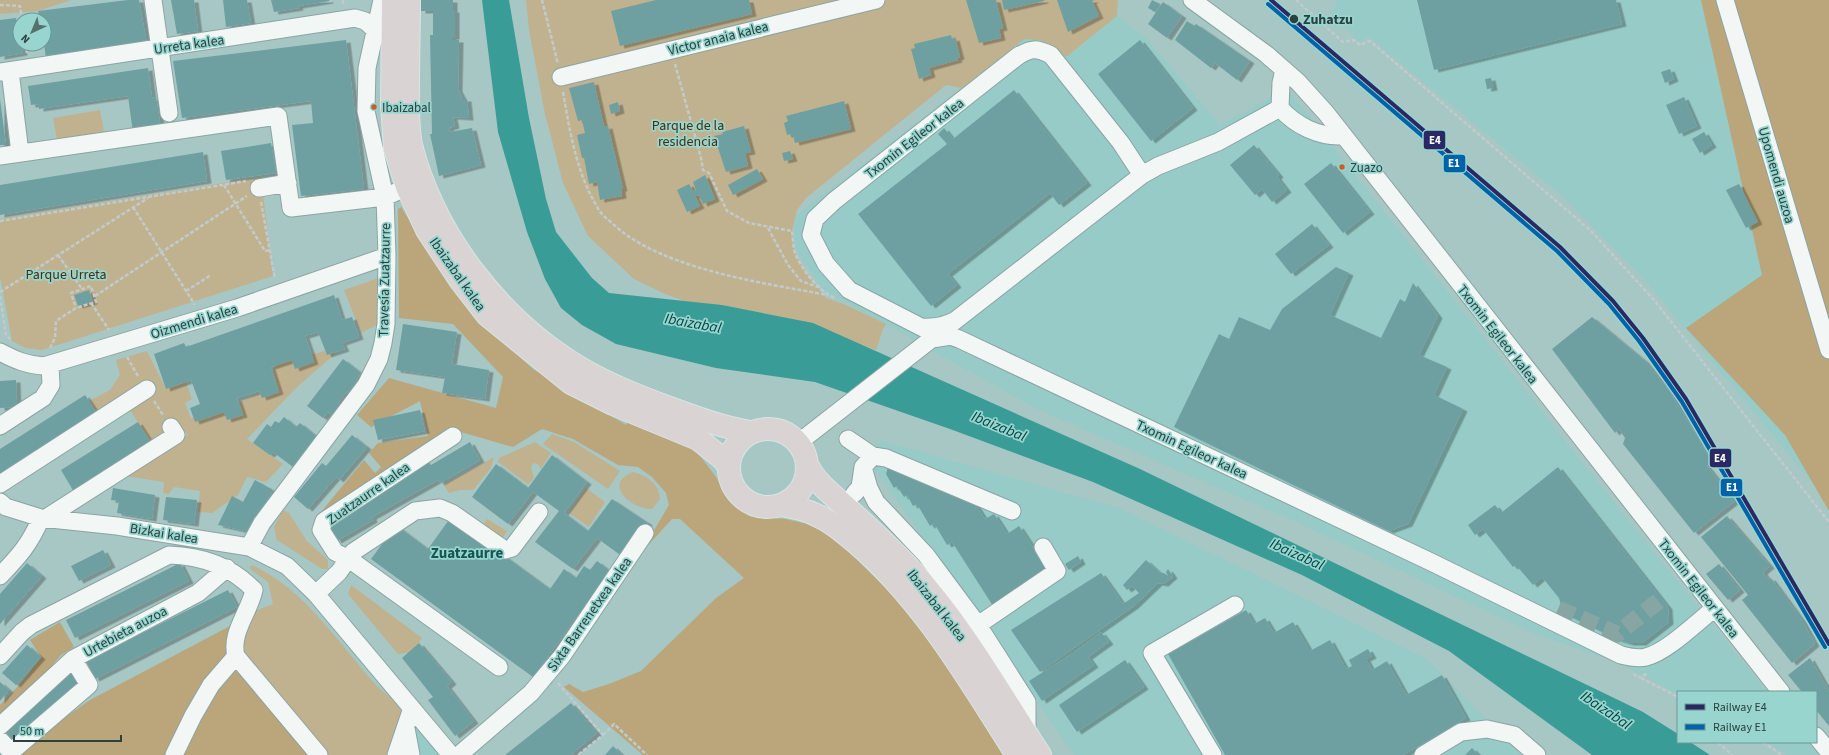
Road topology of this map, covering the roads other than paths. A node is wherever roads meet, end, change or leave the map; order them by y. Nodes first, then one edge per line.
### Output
1 (154, 0) edge
2 (382, 0) edge
3 (393, 0) edge
4 (409, 0) edge
5 (876, 0) edge
6 (1192, 0) edge
7 (1725, 0) edge
8 (837, 5) edge
9 (374, 29) junction
10 (159, 48) junction
11 (1284, 70) junction
12 (5, 71) edge
13 (561, 77) road end
14 (1280, 108) junction
15 (169, 113) dead end
16 (1342, 136) junction
17 (20, 153) junction
18 (0, 156) edge
19 (1142, 174) junction
20 (288, 183) junction
21 (407, 187) junction
22 (259, 188) road end
23 (385, 197) junction
24 (387, 256) junction
25 (952, 323) junction
26 (926, 333) junction
27 (6, 346) edge
28 (973, 346) junction
29 (1829, 350) edge
30 (52, 358) junction
31 (144, 385) road end
32 (0, 426) edge
33 (171, 427) dead end
34 (750, 432) junction
35 (453, 436) dead end
36 (848, 439) dead end
37 (798, 443) junction
38 (868, 461) junction
39 (728, 465) junction
40 (815, 476) junction
41 (0, 484) edge
42 (854, 494) junction
43 (0, 502) edge
44 (876, 502) junction
45 (782, 505) junction
46 (1012, 511) dead end
47 (539, 512) dead end
48 (44, 518) junction
49 (645, 533) dead end
50 (249, 547) junction
51 (1043, 548) dead end
52 (349, 559) junction
53 (227, 568) junction
54 (0, 576) edge
55 (319, 590) junction
56 (1235, 605) dead end
57 (1715, 608) junction
58 (978, 625) junction
59 (0, 656) edge
60 (236, 656) junction
61 (73, 659) junction
62 (499, 667) dead end
63 (1780, 691) edge
64 (412, 708) junction
65 (0, 726) edge
66 (406, 726) junction
67 (1027, 735) junction
68 (1817, 737) edge
69 (5, 746) edge
70 (1829, 752) edge
71 (174, 755) edge
72 (319, 755) edge
73 (396, 755) edge
74 (411, 755) edge
75 (452, 755) edge
76 (459, 755) edge
77 (1017, 755) edge
78 (1040, 755) edge
79 (1213, 755) edge
80 (1423, 755) edge
81 (1537, 755) edge

1 - 10 street
2 - 9 street, Travesía Zuatzaurre
3 - 21 highway, Ibaizabal kalea
4 - 34 highway, Ibaizabal kalea
5 - 8 street, Victor anaia kalea
6 - 11 street, Txomin Egileor kalea
7 - 29 street, Upomendi auzoa
8 - 13 street, Victor anaia kalea
9 - 10 street, Urreta kalea
9 - 23 street, Travesía Zuatzaurre
10 - 12 street, Urreta kalea
10 - 15 street
11 - 14 street
11 - 16 street, Txomin Egileor kalea
12 - 17 street
14 - 16 street
14 - 19 street
16 - 57 street, Txomin Egileor kalea
17 - 18 street
17 - 20 street
19 - 25 street
19 - 26 street, Txomin Egileor kalea
20 - 22 street
20 - 23 street
21 - 23 street
21 - 39 highway, Ibaizabal kalea
23 - 24 street, Travesía Zuatzaurre
24 - 30 street, Oizmendi kalea
24 - 50 street, Travesía Zuatzaurre
25 - 26 street
25 - 28 street
26 - 28 street, Txomin Egileor kalea
26 - 37 street
27 - 30 street, Oizmendi kalea
28 - 57 street, Txomin Egileor kalea
30 - 32 street
31 - 41 street
33 - 48 street
34 - 37 highway
34 - 39 highway
35 - 52 street, Zuatzaurre kalea
36 - 38 street
37 - 40 highway
38 - 42 street
38 - 44 street
38 - 46 street
39 - 45 highway
40 - 42 street
40 - 45 highway
40 - 67 highway, Ibaizabal kalea
42 - 44 street
43 - 48 street, Bizkai kalea
44 - 58 street
45 - 77 highway, Ibaizabal kalea
47 - 52 street
48 - 50 street, Bizkai kalea
48 - 54 street
49 - 76 street, Sixta Barrenetxea kalea
50 - 55 street, Bizkai kalea
51 - 58 street
52 - 55 street
52 - 62 street, Zuatzaurre kalea
53 - 59 street
53 - 60 street
53 - 61 street, Urtebieta auzoa
55 - 64 street
56 - 79 street
57 - 63 street, Txomin Egileor kalea
58 - 67 street
60 - 71 street
60 - 72 street
61 - 65 street
61 - 69 street, Urtebieta auzoa
64 - 66 street
64 - 75 street
66 - 73 street
66 - 74 street
67 - 78 highway, Ibaizabal kalea
68 - 70 street
80 - 81 street

